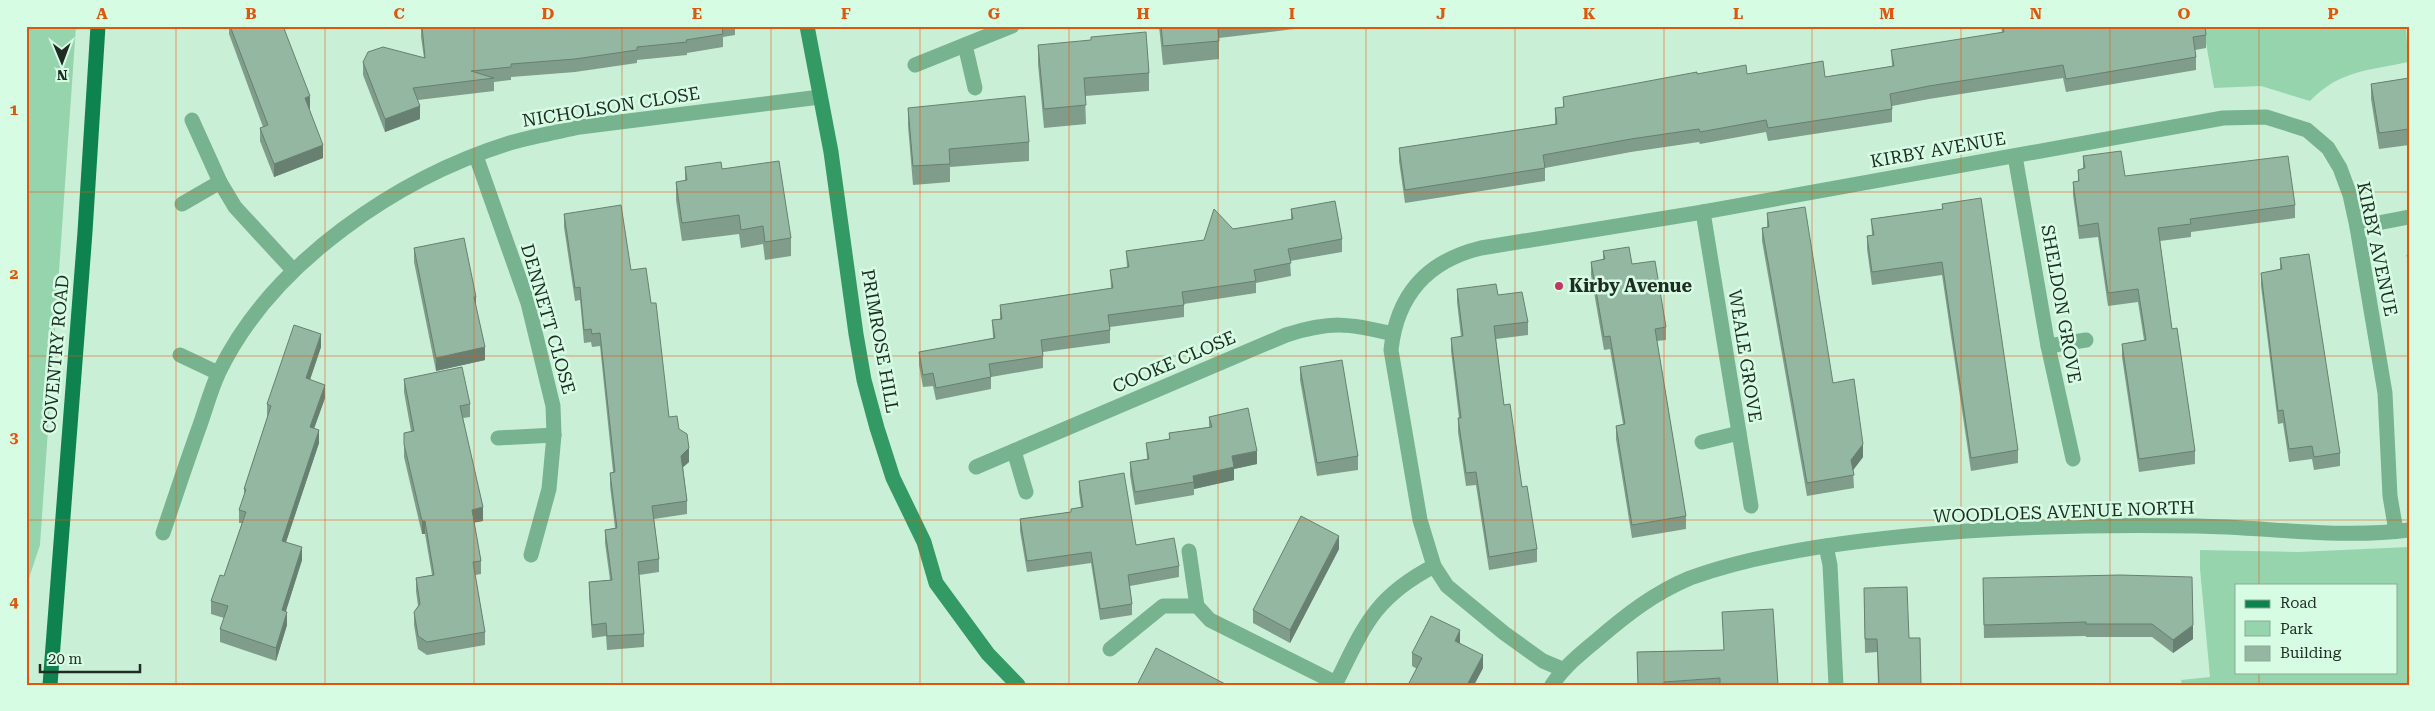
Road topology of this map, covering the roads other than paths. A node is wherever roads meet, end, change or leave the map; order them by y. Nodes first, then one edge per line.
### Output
1 (98, 26) edge
2 (807, 26) edge
3 (1012, 26) edge
4 (965, 45) junction
5 (915, 64) dead end
6 (975, 88) dead end
7 (820, 97) junction
8 (192, 120) dead end
9 (476, 156) junction
10 (2015, 156) junction
11 (220, 182) junction
12 (182, 204) dead end
13 (1703, 212) junction
14 (2409, 217) edge
15 (2357, 227) junction
16 (293, 270) junction
17 (1393, 334) junction
18 (2086, 340) dead end
19 (2048, 346) junction
20 (180, 355) dead end
21 (218, 373) junction
22 (1739, 433) junction
23 (554, 435) junction
24 (498, 438) dead end
25 (1702, 442) dead end
26 (1014, 452) junction
27 (2073, 459) dead end
28 (976, 466) dead end
29 (1026, 492) dead end
30 (1751, 506) dead end
31 (2402, 531) edge
32 (163, 533) dead end
33 (1826, 546) junction
34 (1189, 551) dead end
35 (531, 555) dead end
36 (1434, 566) junction
37 (1197, 606) junction
38 (1110, 648) dead end
39 (1562, 670) junction
40 (1336, 684) edge
41 (50, 685) edge
42 (1018, 685) edge
43 (1552, 685) edge
44 (1836, 685) edge

1 - 41 main road, COVENTRY ROAD
2 - 7 street, PRIMROSE HILL
3 - 4 street
4 - 5 street
4 - 6 street
7 - 9 street, NICHOLSON CLOSE
7 - 42 street, PRIMROSE HILL
8 - 11 street
9 - 16 street, NICHOLSON CLOSE
9 - 23 street, DENNETT CLOSE
10 - 13 street, KIRBY AVENUE
10 - 15 street, KIRBY AVENUE
10 - 19 street, SHELDON GROVE
11 - 12 street
11 - 16 street
13 - 17 street, KIRBY AVENUE
13 - 22 street, WEALE GROVE
14 - 15 street
15 - 31 street, KIRBY AVENUE
16 - 21 street, NICHOLSON CLOSE
17 - 26 street, COOKE CLOSE
17 - 36 street, KIRBY AVENUE
18 - 19 street
19 - 27 street, SHELDON GROVE
20 - 21 street
21 - 32 street, NICHOLSON CLOSE
22 - 25 street
22 - 30 street, WEALE GROVE
23 - 24 street
23 - 35 street, DENNETT CLOSE
26 - 28 street, COOKE CLOSE
26 - 29 street
31 - 33 street, WOODLOES AVENUE NORTH
33 - 39 street, WOODLOES AVENUE NORTH
33 - 44 street
34 - 37 street
36 - 39 street, KIRBY AVENUE
36 - 40 street
37 - 38 street
37 - 40 street
39 - 43 street, WOODLOES AVENUE NORTH

